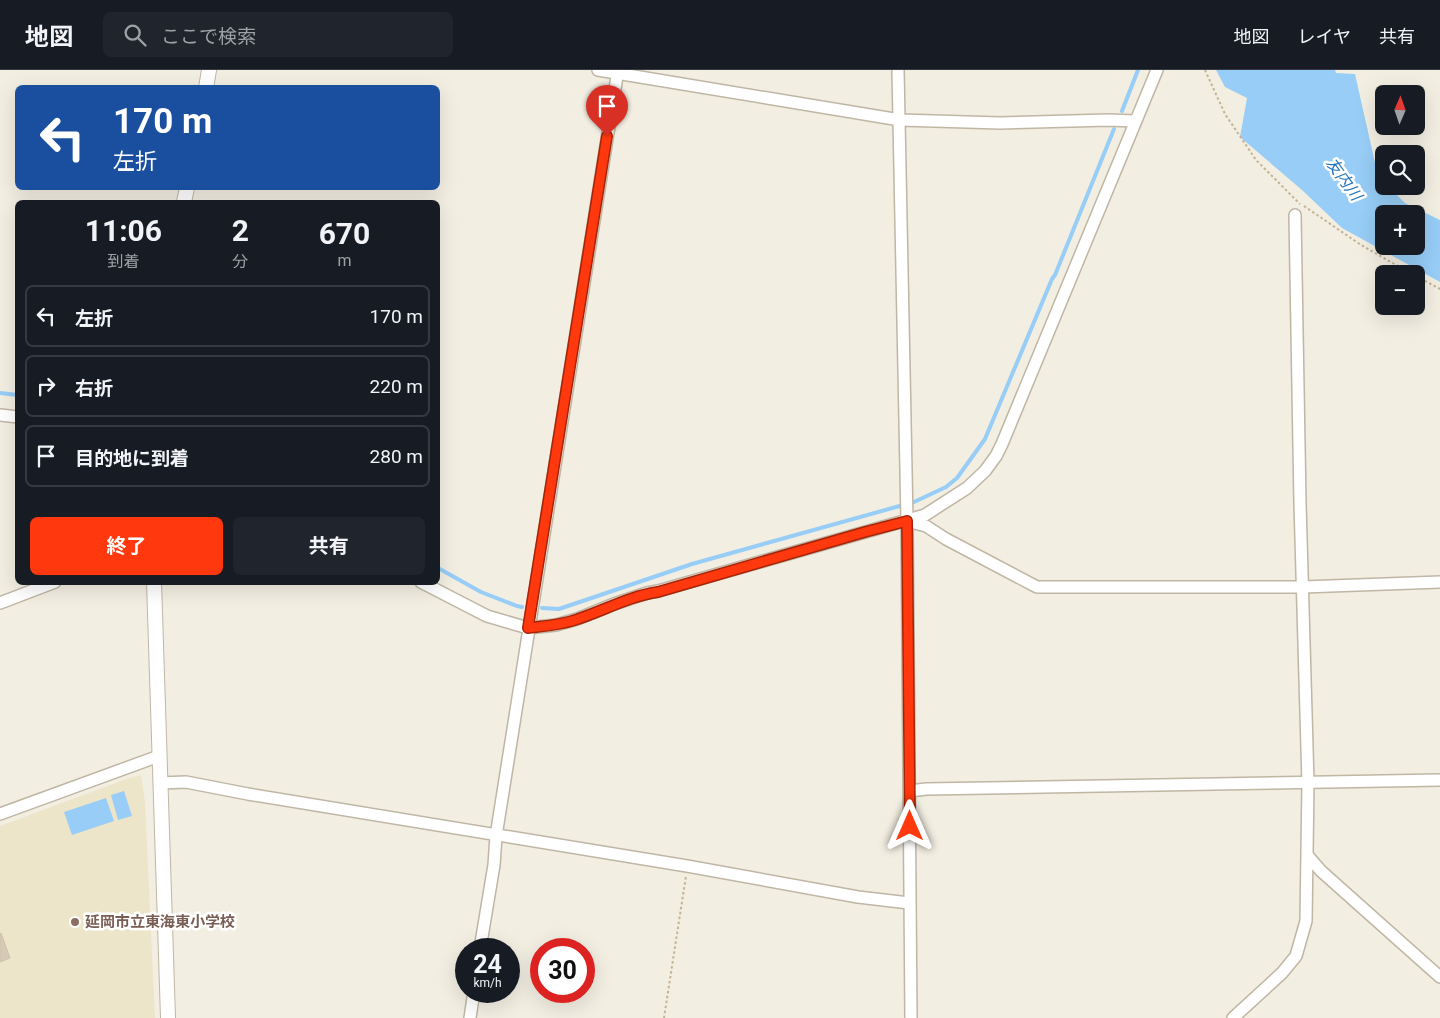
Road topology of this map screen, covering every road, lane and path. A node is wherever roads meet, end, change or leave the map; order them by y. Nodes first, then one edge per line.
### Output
1 (210, 70) edge
2 (598, 70) edge
3 (898, 70) edge
4 (1157, 70) edge
5 (1205, 70) edge
6 (617, 72) edge
7 (207, 85) edge
8 (900, 120) junction
9 (1135, 121) junction
10 (1295, 216) dead end
11 (1396, 265) edge
12 (1425, 281) edge
13 (1440, 289) edge
14 (0, 414) edge
15 (15, 416) edge
16 (907, 521) junction
17 (1440, 582) edge
18 (47, 585) edge
19 (154, 585) edge
20 (427, 585) edge
21 (1303, 587) junction
22 (0, 603) edge
23 (528, 628) junction
24 (159, 756) junction
25 (1440, 780) edge
26 (160, 783) junction
27 (1308, 783) junction
28 (910, 791) junction
29 (0, 814) edge
30 (496, 836) junction
31 (1308, 856) junction
32 (688, 866) junction
33 (909, 903) junction
34 (482, 938) edge
35 (1440, 977) edge
36 (472, 1003) edge
37 (168, 1018) edge
38 (470, 1018) edge
39 (664, 1018) edge
40 (911, 1018) edge
41 (1233, 1018) edge

1 - 7 street
2 - 6 street
3 - 8 street
4 - 9 street
5 - 11 path
6 - 8 street
6 - 23 street
8 - 9 street
8 - 16 street
9 - 16 street
10 - 21 street
12 - 13 path
14 - 15 street
16 - 21 street
16 - 23 street
16 - 28 street
17 - 21 street
18 - 22 street
19 - 24 street
20 - 23 street
21 - 27 street
23 - 30 street
24 - 26 street
24 - 29 street
25 - 27 street
26 - 30 street
26 - 37 street
27 - 28 street
27 - 31 street
28 - 33 street
30 - 32 street
30 - 34 street
31 - 35 street
31 - 41 street
32 - 33 street
32 - 39 path
33 - 40 street
36 - 38 street

